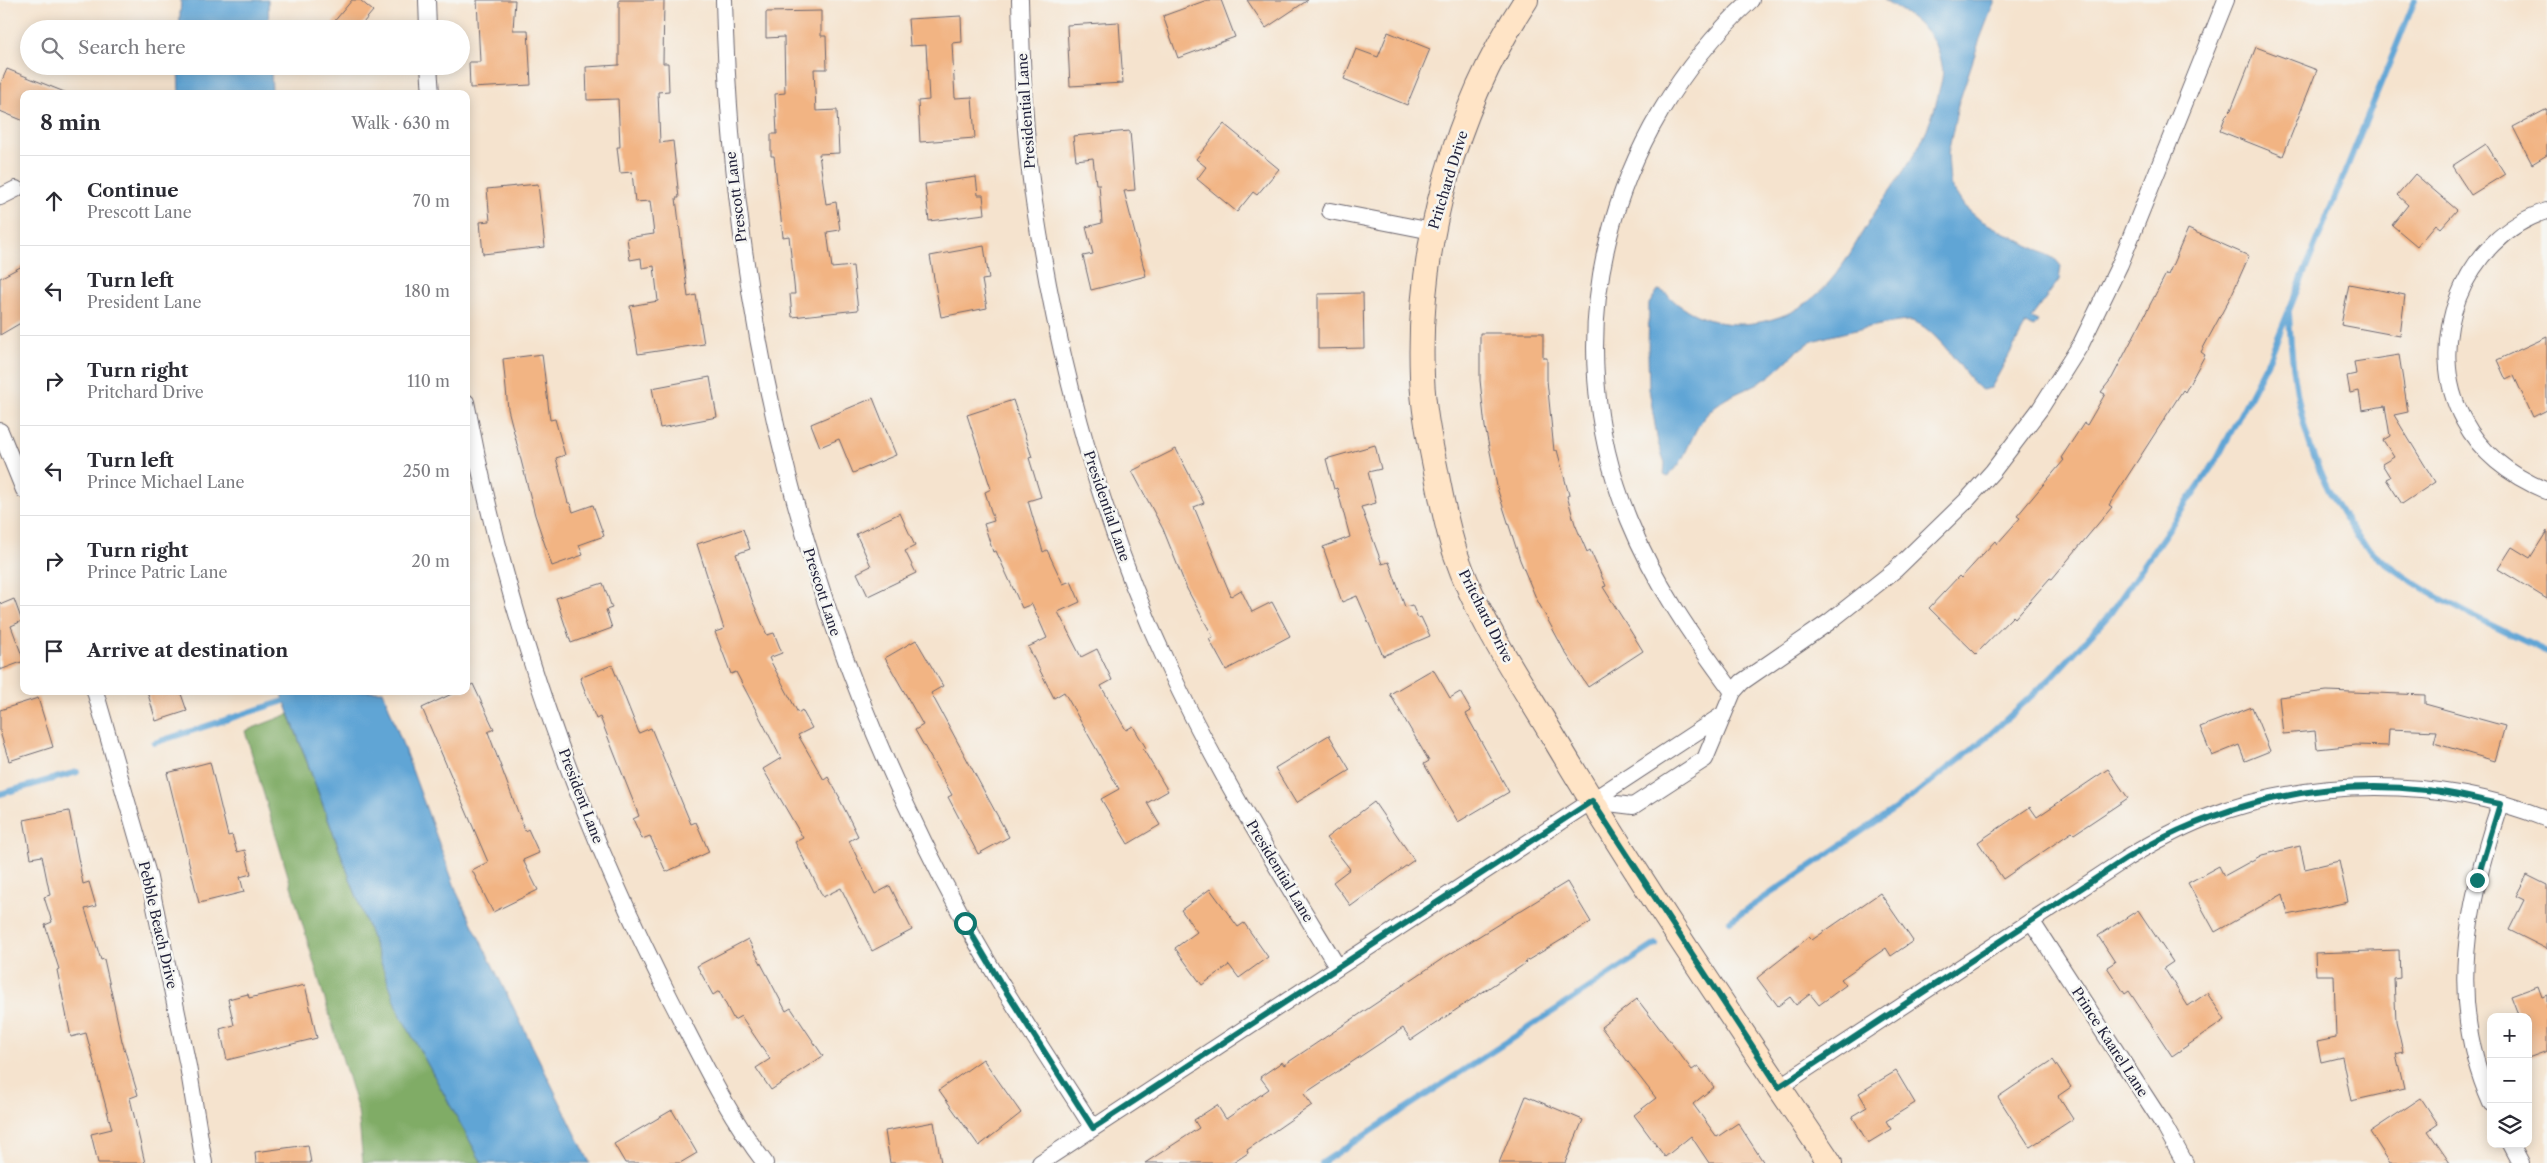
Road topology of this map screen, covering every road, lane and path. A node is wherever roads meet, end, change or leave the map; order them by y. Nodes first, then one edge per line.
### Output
1 (427, 0) edge
2 (724, 0) edge
3 (1020, 0) edge
4 (1526, 0) edge
5 (1751, 0) edge
6 (2226, 0) edge
7 (428, 20) edge
8 (430, 75) edge
9 (431, 90) edge
10 (16, 189) dead end
11 (0, 197) edge
12 (1330, 211) dead end
13 (2547, 211) edge
14 (1432, 231) junction
15 (470, 421) edge
16 (0, 431) edge
17 (20, 480) edge
18 (2547, 491) edge
19 (1733, 692) junction
20 (96, 695) edge
21 (1724, 714) junction
22 (1592, 801) junction
23 (2500, 804) junction
24 (2547, 820) edge
25 (2032, 922) junction
26 (1337, 966) junction
27 (1779, 1087) junction
28 (2487, 1091) edge
29 (1093, 1128) junction
30 (2513, 1148) edge
31 (204, 1163) edge
32 (765, 1163) edge
33 (1040, 1163) edge
34 (1830, 1163) edge
35 (2185, 1163) edge
36 (2521, 1163) edge

1 - 7 street
2 - 29 street, Prescott Lane
3 - 26 street, Presidential Lane
4 - 14 street, Pritchard Drive
5 - 19 street
6 - 19 street
8 - 9 street
10 - 11 street
12 - 14 street
13 - 18 street
14 - 22 street, Pritchard Drive
15 - 32 street, President Lane
16 - 17 street
19 - 21 street
20 - 31 street, Pebble Beach Drive
21 - 22 street
21 - 22 street
22 - 26 street
22 - 27 street, Pritchard Drive
23 - 24 street
23 - 25 street
23 - 28 street
25 - 27 street
25 - 35 street, Prince Kaarel Lane
26 - 29 street
27 - 34 street, Pritchard Drive
29 - 33 street
30 - 36 street

